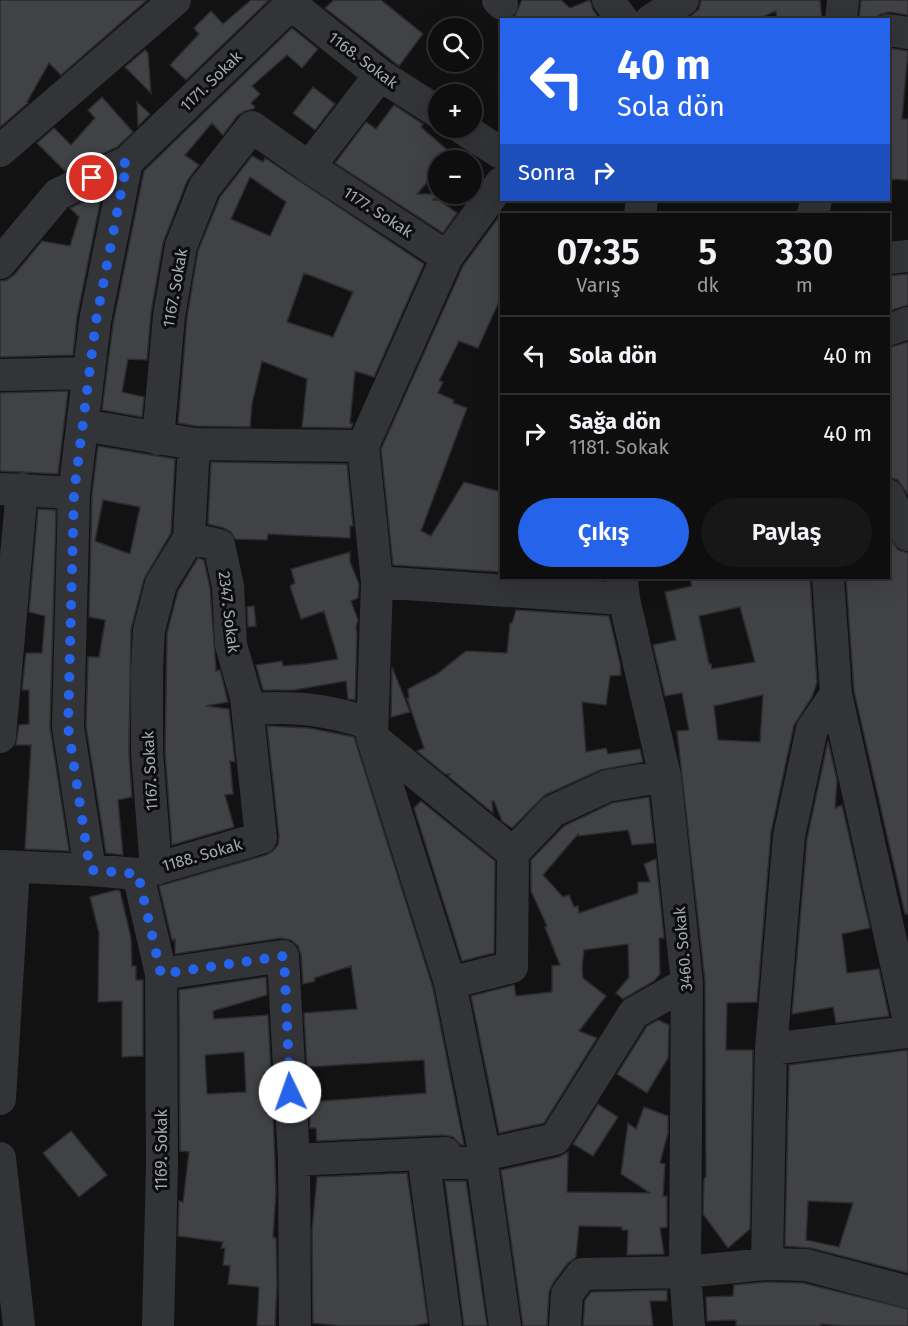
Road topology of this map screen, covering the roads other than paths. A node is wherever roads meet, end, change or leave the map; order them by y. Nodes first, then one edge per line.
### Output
1 (176, 0) edge
2 (608, 0) edge
3 (683, 0) edge
4 (843, 0) edge
5 (293, 2) edge
6 (622, 18) edge
7 (654, 18) edge
8 (841, 18) edge
9 (890, 30) edge
10 (908, 33) edge
11 (380, 75) junction
12 (428, 106) edge
13 (478, 138) edge
14 (0, 151) edge
15 (500, 152) edge
16 (127, 162) junction
17 (309, 167) junction
18 (500, 184) edge
19 (908, 256) edge
20 (447, 257) junction
21 (890, 258) edge
22 (0, 263) edge
23 (908, 323) edge
24 (890, 329) edge
25 (88, 373) junction
26 (0, 375) edge
27 (83, 425) junction
28 (158, 439) junction
29 (194, 444) junction
30 (363, 446) junction
31 (11, 489) edge
32 (74, 493) junction
33 (890, 499) edge
34 (908, 535) edge
35 (189, 538) junction
36 (828, 579) edge
37 (377, 582) junction
38 (623, 588) edge
39 (836, 694) junction
40 (248, 709) junction
41 (372, 730) junction
42 (0, 737) edge
43 (665, 776) junction
44 (261, 838) joint
45 (513, 853) junction
46 (7, 867) edge
47 (90, 870) junction
48 (147, 872) junction
49 (161, 974) junction
50 (450, 983) junction
51 (687, 983) junction
52 (908, 1017) edge
53 (908, 1032) edge
54 (771, 1049) junction
55 (0, 1099) edge
56 (484, 1156) junction
57 (0, 1158) edge
58 (294, 1161) junction
59 (766, 1264) junction
60 (685, 1272) junction
61 (908, 1292) edge
62 (19, 1326) edge
63 (158, 1326) edge
64 (295, 1326) edge
65 (446, 1326) edge
66 (505, 1326) edge
67 (565, 1326) edge
68 (689, 1326) edge

1 - 14 street
2 - 6 street
3 - 7 street
4 - 8 street
5 - 11 street, 1168. Sokak
5 - 16 street, 1171. Sokak
9 - 10 street
11 - 12 street, 1168. Sokak
11 - 17 street
13 - 15 street
16 - 22 street, 1171. Sokak
16 - 25 street
17 - 20 street, 1177. Sokak
17 - 28 street, 1167. Sokak
18 - 20 street
19 - 21 street
20 - 30 street
23 - 24 street
25 - 26 street
25 - 27 street
27 - 28 street
27 - 32 street
28 - 29 street
29 - 30 street
29 - 35 street
30 - 37 street
31 - 32 street
31 - 42 street
32 - 47 street
33 - 34 street
35 - 40 street, 2347. Sokak
35 - 48 street, 1167. Sokak
36 - 39 street
37 - 38 street
37 - 41 street
38 - 43 street, 3460. Sokak
39 - 52 street
39 - 54 street
40 - 41 street
40 - 44 street, 2347. Sokak
41 - 45 street
41 - 50 street
43 - 45 street
43 - 51 street, 3460. Sokak
44 - 48 street, 1188. Sokak
45 - 50 street
46 - 47 street, 1188. Sokak
46 - 55 street
47 - 48 street, 1188. Sokak
48 - 49 street, 1167. Sokak
49 - 58 street
49 - 63 street, 1169. Sokak
50 - 56 street
51 - 56 street
51 - 60 street, 3460. Sokak
53 - 54 street
54 - 59 street
56 - 58 street
56 - 65 street
56 - 66 street
57 - 62 street
58 - 64 street
59 - 60 street
59 - 61 street
60 - 67 street
60 - 68 street, 3460. Sokak

